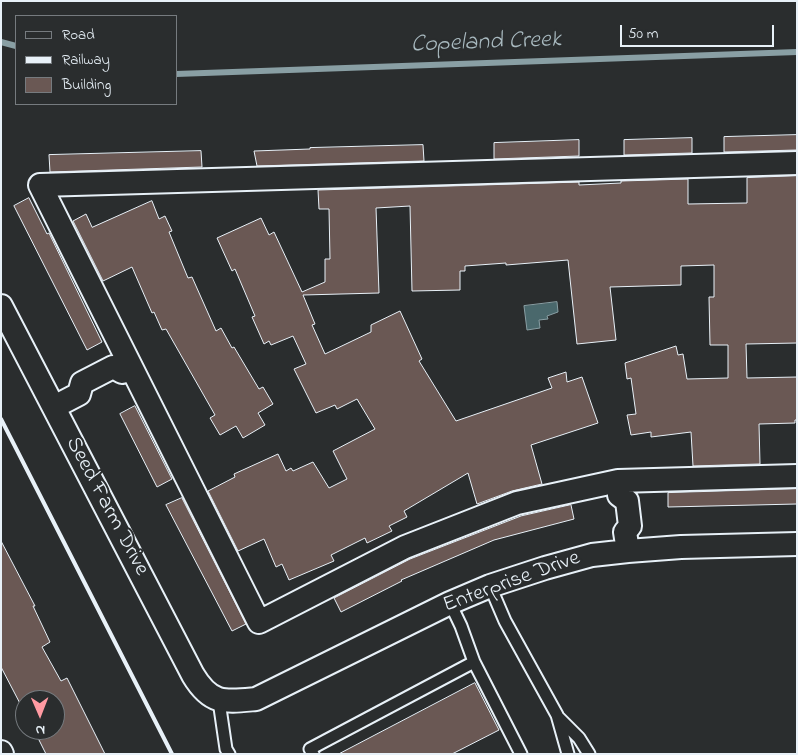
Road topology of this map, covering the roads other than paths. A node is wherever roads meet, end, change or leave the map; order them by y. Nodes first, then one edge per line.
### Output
1 (797, 164) edge
2 (1, 306) edge
3 (127, 370) junction
4 (54, 407) junction
5 (797, 476) edge
6 (618, 488) junction
7 (626, 542) junction
8 (797, 544) edge
9 (490, 586) junction
10 (450, 603) junction
11 (474, 662) junction
12 (218, 701) junction
13 (557, 716) junction
14 (229, 754) edge
15 (313, 754) edge
16 (521, 754) edge
17 (568, 754) edge
18 (589, 754) edge

1 - 3 street
2 - 4 street, Seed Farm Drive
3 - 4 street
3 - 6 street
4 - 12 street, Seed Farm Drive
5 - 6 street
6 - 7 street
7 - 8 street, Enterprise Drive
7 - 9 street, Enterprise Drive
9 - 10 street, Enterprise Drive
9 - 13 lane
10 - 11 lane
10 - 12 street, Enterprise Drive
11 - 15 lane
11 - 16 lane
12 - 14 lane
13 - 17 lane
13 - 18 lane

